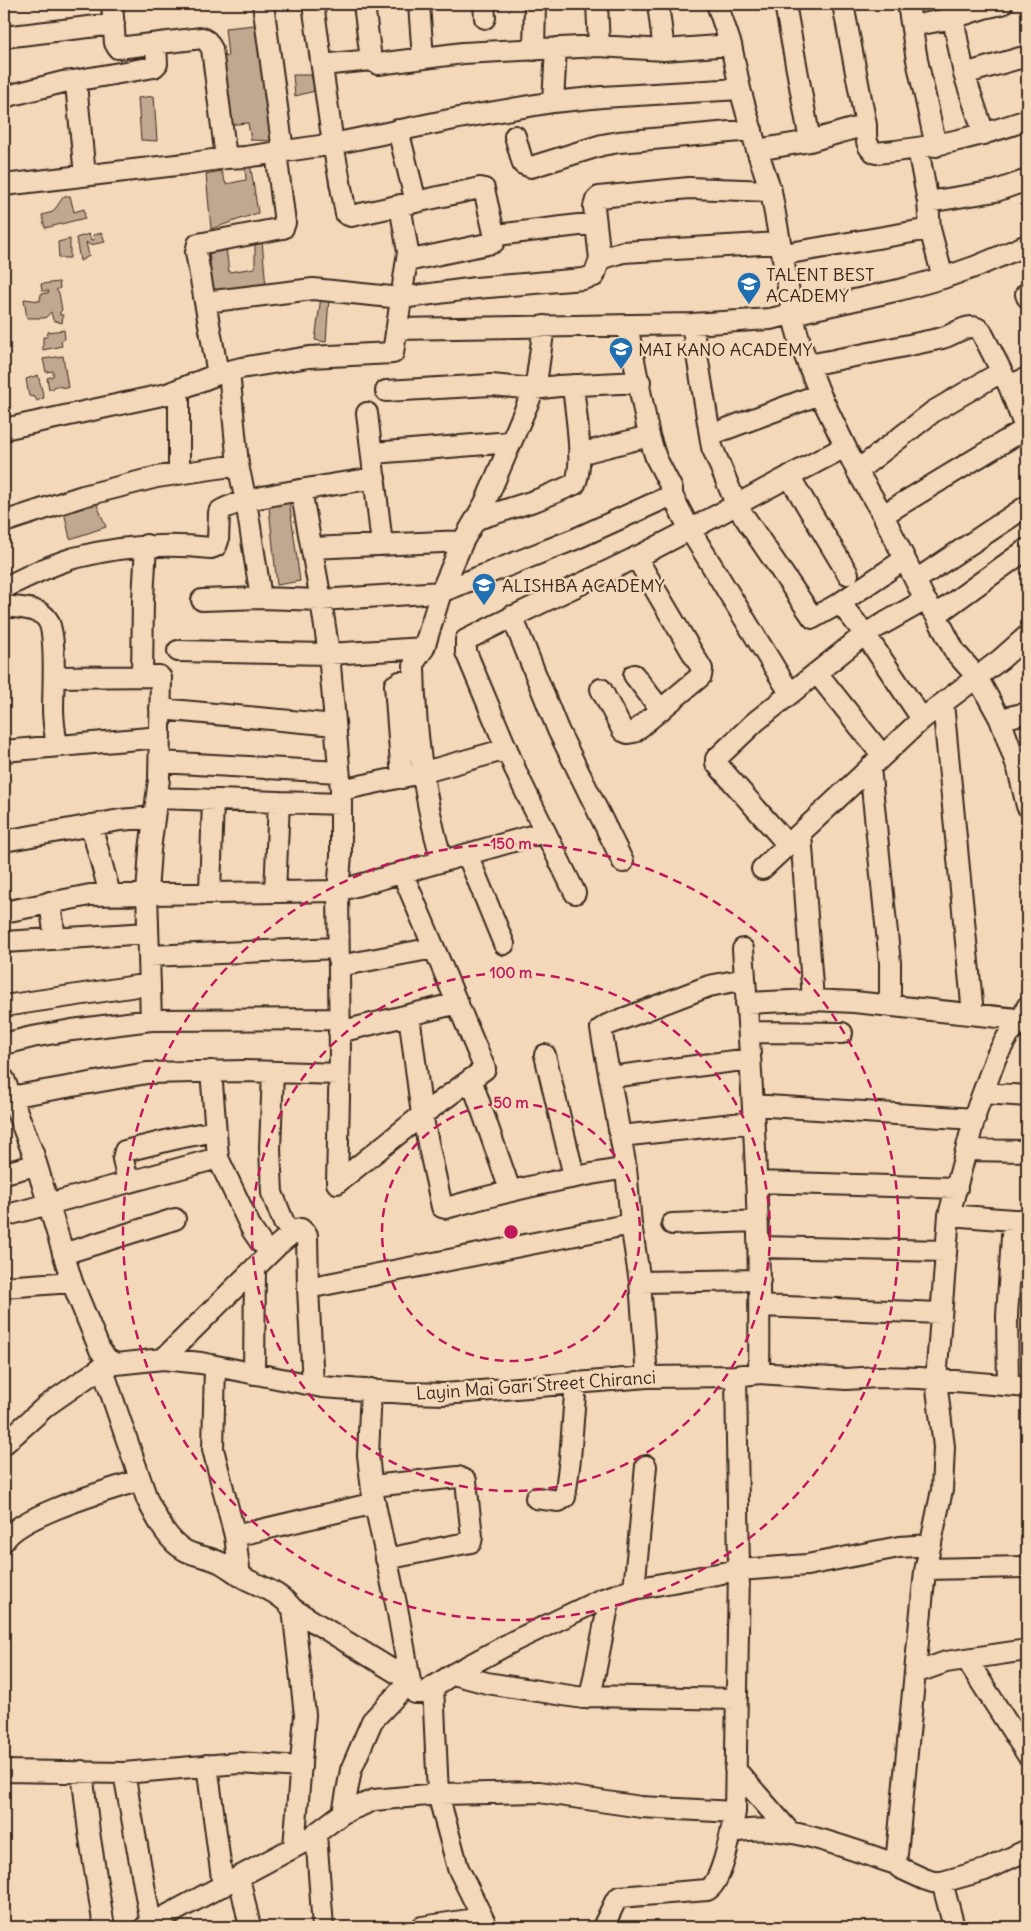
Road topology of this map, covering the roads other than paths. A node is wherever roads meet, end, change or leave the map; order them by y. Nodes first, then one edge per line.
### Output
1 (112, 4) edge
2 (263, 4) edge
3 (313, 4) edge
4 (364, 4) edge
5 (419, 4) edge
6 (535, 4) edge
7 (597, 4) edge
8 (658, 4) edge
9 (717, 4) edge
10 (785, 4) edge
11 (843, 4) edge
12 (908, 4) edge
13 (990, 5) edge
14 (953, 18) junction
15 (114, 24) junction
16 (912, 26) junction
17 (4, 37) edge
18 (156, 44) junction
19 (731, 45) junction
20 (599, 46) junction
21 (556, 48) junction
22 (534, 50) junction
23 (664, 50) junction
24 (1027, 56) edge
25 (423, 58) junction
26 (371, 60) junction
27 (322, 65) junction
28 (964, 74) junction
29 (73, 81) junction
30 (740, 89) junction
31 (4, 96) edge
32 (553, 102) junction
33 (1027, 120) edge
34 (866, 125) junction
35 (398, 130) junction
36 (752, 130) junction
37 (984, 134) junction
38 (515, 136) dead end
39 (810, 141) junction
40 (333, 144) junction
41 (927, 148) junction
42 (758, 150) junction
43 (279, 152) junction
44 (226, 158) junction
45 (85, 175) junction
46 (1027, 180) edge
47 (4, 185) edge
48 (771, 191) junction
49 (928, 202) junction
50 (408, 204) junction
51 (595, 223) junction
52 (930, 229) junction
53 (497, 235) junction
54 (1027, 245) edge
55 (782, 249) junction
56 (600, 259) junction
57 (407, 261) junction
58 (943, 278) junction
59 (401, 298) junction
60 (205, 302) junction
61 (793, 315) junction
62 (692, 324) junction
63 (627, 325) junction
64 (544, 326) junction
65 (397, 329) junction
66 (808, 365) junction
67 (223, 372) junction
68 (1027, 378) edge
69 (1005, 379) junction
70 (640, 382) junction
71 (573, 385) junction
72 (179, 389) junction
73 (534, 389) junction
74 (386, 391) dead end
75 (820, 394) junction
76 (368, 413) dead end
77 (4, 429) edge
78 (1026, 431) edge
79 (710, 435) junction
80 (649, 436) junction
81 (511, 442) junction
82 (845, 447) junction
83 (373, 453) junction
84 (579, 454) junction
85 (238, 465) junction
86 (856, 471) junction
87 (179, 472) junction
88 (789, 476) junction
89 (375, 478) junction
90 (301, 490) junction
91 (672, 495) junction
92 (246, 501) junction
93 (737, 506) junction
94 (1027, 506) edge
95 (883, 515) junction
96 (478, 519) junction
97 (4, 522) edge
98 (690, 530) junction
99 (463, 541) junction
100 (146, 545) junction
101 (382, 545) junction
102 (312, 548) junction
103 (1027, 550) edge
104 (636, 557) junction
105 (904, 559) junction
106 (848, 574) dead end
107 (916, 580) junction
108 (4, 588) edge
109 (441, 592) junction
110 (261, 598) junction
111 (202, 600) dead end
112 (321, 600) junction
113 (840, 603) junction
114 (4, 606) edge
115 (931, 607) junction
116 (512, 616) junction
117 (865, 634) junction
118 (1027, 636) edge
119 (424, 648) junction
120 (178, 651) dead end
121 (329, 654) junction
122 (817, 673) junction
123 (142, 676) junction
124 (634, 676) dead end
125 (54, 677) junction
126 (977, 677) junction
127 (414, 680) junction
128 (601, 690) dead end
129 (790, 693) junction
130 (943, 703) junction
131 (160, 709) junction
132 (660, 710) junction
133 (1027, 712) edge
134 (922, 719) junction
135 (1000, 719) junction
136 (335, 725) junction
137 (160, 737) junction
138 (57, 746) junction
139 (507, 749) junction
140 (4, 751) edge
141 (876, 761) junction
142 (160, 762) junction
143 (421, 774) junction
144 (402, 778) junction
145 (340, 789) junction
146 (157, 798) junction
147 (213, 800) junction
148 (1027, 800) edge
149 (279, 802) junction
150 (154, 818) junction
151 (91, 825) junction
152 (545, 832) junction
153 (794, 839) junction
154 (4, 841) edge
155 (467, 854) junction
156 (442, 861) junction
157 (623, 862) dead end
158 (762, 869) dead end
159 (402, 872) junction
160 (338, 891) junction
161 (210, 892) junction
162 (274, 892) junction
163 (147, 893) junction
164 (575, 893) dead end
165 (110, 894) junction
166 (50, 902) junction
167 (4, 912) edge
168 (148, 933) junction
169 (55, 938) junction
170 (4, 942) edge
171 (504, 944) dead end
172 (434, 948) junction
173 (743, 949) dead end
174 (149, 956) junction
175 (339, 957) junction
176 (745, 979) junction
177 (150, 984) junction
178 (813, 1000) junction
179 (458, 1003) junction
180 (746, 1003) junction
181 (890, 1005) junction
182 (4, 1006) edge
183 (973, 1014) junction
184 (408, 1015) junction
185 (1026, 1016) edge
186 (151, 1020) junction
187 (339, 1025) junction
188 (749, 1032) junction
189 (842, 1033) dead end
190 (4, 1044) edge
191 (545, 1055) dead end
192 (750, 1059) junction
193 (211, 1071) junction
194 (273, 1072) junction
195 (338, 1074) junction
196 (610, 1077) junction
197 (471, 1079) junction
198 (6, 1091) edge
199 (983, 1092) junction
200 (1027, 1096) edge
201 (753, 1114) junction
202 (422, 1115) junction
203 (975, 1119) junction
204 (216, 1131) junction
205 (620, 1136) junction
206 (967, 1150) junction
207 (1027, 1151) edge
208 (218, 1158) junction
209 (36, 1165) junction
210 (626, 1168) junction
211 (4, 1174) edge
212 (574, 1176) junction
213 (128, 1182) junction
214 (756, 1182) junction
215 (957, 1188) junction
216 (510, 1190) junction
217 (48, 1205) junction
218 (949, 1215) junction
219 (4, 1216) edge
220 (175, 1219) dead end
221 (1020, 1220) edge
222 (757, 1221) junction
223 (284, 1223) dead end
224 (632, 1224) junction
225 (672, 1224) dead end
226 (261, 1243) dead end
227 (759, 1248) junction
228 (946, 1251) junction
229 (63, 1254) junction
230 (255, 1268) junction
231 (760, 1280) junction
232 (72, 1282) junction
233 (640, 1282) junction
234 (4, 1287) edge
235 (308, 1288) junction
236 (760, 1306) junction
237 (940, 1313) junction
238 (163, 1359) junction
239 (104, 1363) junction
240 (215, 1366) junction
241 (759, 1373) junction
242 (254, 1374) junction
243 (736, 1376) junction
244 (647, 1377) junction
245 (936, 1380) junction
246 (576, 1382) junction
247 (313, 1385) junction
248 (1018, 1386) edge
249 (371, 1389) junction
250 (4, 1444) edge
251 (646, 1466) dead end
252 (140, 1480) junction
253 (373, 1494) junction
254 (536, 1498) dead end
255 (235, 1536) junction
256 (4, 1541) edge
257 (931, 1545) junction
258 (386, 1559) junction
259 (1027, 1567) edge
260 (926, 1569) junction
261 (739, 1570) junction
262 (240, 1576) junction
263 (634, 1589) junction
264 (610, 1598) junction
265 (293, 1609) junction
266 (1027, 1650) edge
267 (967, 1660) junction
268 (915, 1673) junction
269 (452, 1674) junction
270 (410, 1681) junction
271 (433, 1686) junction
272 (589, 1696) junction
273 (736, 1698) junction
274 (1027, 1754) edge
275 (207, 1765) junction
276 (301, 1767) junction
277 (735, 1770) junction
278 (4, 1771) edge
279 (82, 1772) junction
280 (124, 1773) junction
281 (438, 1794) junction
282 (735, 1812) junction
283 (343, 1813) junction
284 (789, 1831) junction
285 (731, 1833) junction
286 (316, 1834) junction
287 (294, 1847) junction
288 (1027, 1850) edge
289 (896, 1864) junction
290 (231, 1881) junction
291 (942, 1882) junction
292 (485, 1923) edge
293 (148, 1926) edge
294 (104, 1927) edge
295 (250, 1927) edge
296 (323, 1927) edge
297 (422, 1927) edge
298 (603, 1927) edge
299 (954, 1927) edge

1 - 15 street
2 - 43 street
3 - 27 street
4 - 26 street
5 - 25 street
6 - 22 street
7 - 20 street
8 - 23 street
9 - 19 street
10 - 39 street
11 - 34 street
12 - 16 street
13 - 14 street
14 - 16 street
14 - 28 street
15 - 17 street
15 - 18 street
16 - 41 street
18 - 29 street
18 - 44 street
19 - 23 street
19 - 30 street
20 - 21 street
20 - 23 street
21 - 22 street
21 - 32 street
22 - 25 street
24 - 28 street
25 - 26 street
26 - 27 street
27 - 40 street
28 - 37 street
29 - 31 street
29 - 45 street
30 - 32 street
30 - 36 street
32 - 35 street
33 - 37 street
34 - 39 street
34 - 41 street
35 - 40 street
35 - 50 street
36 - 38 street
36 - 42 street
37 - 41 street
39 - 42 street
40 - 43 street
40 - 50 street
41 - 49 street
42 - 48 street
43 - 44 street
43 - 60 street
44 - 45 street
45 - 47 street
46 - 49 street
48 - 51 street
48 - 55 street
49 - 52 street
50 - 53 street
50 - 57 street
51 - 53 street
51 - 56 street
52 - 55 street
52 - 58 street
53 - 57 street
54 - 58 street
55 - 56 street
55 - 61 street
56 - 59 street
57 - 59 street
58 - 61 street
59 - 60 street
59 - 65 street
60 - 67 street
61 - 62 street
61 - 66 street
62 - 63 street
62 - 79 street
63 - 64 street
63 - 70 street
64 - 65 street
64 - 73 street
65 - 67 street
66 - 69 street
66 - 75 street
67 - 72 street
67 - 85 street
68 - 69 street
69 - 78 street
69 - 86 street
70 - 71 street
70 - 80 street
71 - 73 street
71 - 84 street
72 - 77 street
72 - 87 street
73 - 74 street
73 - 81 street
75 - 79 street
75 - 82 street
76 - 83 street
78 - 95 street
79 - 93 street
80 - 84 street
80 - 91 street
81 - 83 street
81 - 96 street
82 - 86 street
82 - 88 street
83 - 89 street
84 - 96 street
85 - 87 street
85 - 92 street
86 - 95 street
87 - 97 street
88 - 93 street
88 - 106 street
89 - 90 street
89 - 101 street
90 - 92 street
90 - 102 street
91 - 98 street
91 - 109 street
92 - 100 street
92 - 110 street
93 - 98 street
93 - 113 street
94 - 107 street
95 - 105 street
96 - 99 street
98 - 104 street
98 - 129 street
99 - 101 street
99 - 109 street
100 - 108 street
100 - 123 street
101 - 102 street
102 - 112 street
103 - 115 street
104 - 116 street
104 - 132 street
105 - 107 street
105 - 113 street
107 - 115 street
109 - 112 street
109 - 119 street
110 - 111 street
110 - 112 street
112 - 121 street
113 - 117 street
114 - 125 street
115 - 117 street
115 - 126 street
116 - 139 street
116 - 157 street
117 - 122 street
117 - 134 street
118 - 126 street
119 - 121 street
119 - 127 street
120 - 121 street
121 - 136 street
122 - 129 street
122 - 141 street
123 - 125 street
123 - 131 street
124 - 132 street
125 - 138 street
126 - 130 street
126 - 135 street
127 - 143 street
127 - 144 street
128 - 132 street
129 - 153 street
130 - 134 street
130 - 183 street
131 - 136 street
131 - 137 street
133 - 135 street
134 - 141 street
135 - 148 street
136 - 145 street
137 - 138 street
137 - 142 street
138 - 140 street
139 - 143 street
139 - 152 street
141 - 153 street
141 - 181 street
142 - 145 street
142 - 146 street
143 - 144 street
143 - 156 street
144 - 145 street
145 - 149 street
145 - 160 street
146 - 147 street
146 - 150 street
147 - 149 street
147 - 161 street
149 - 162 street
150 - 151 street
150 - 163 street
151 - 154 street
151 - 165 street
152 - 155 street
152 - 164 street
153 - 158 street
153 - 178 street
155 - 156 street
155 - 171 street
156 - 159 street
159 - 160 street
159 - 172 street
160 - 162 street
160 - 175 street
161 - 162 street
161 - 163 street
163 - 165 street
163 - 168 street
165 - 166 street
166 - 167 street
166 - 169 street
168 - 169 street
168 - 174 street
169 - 170 street
172 - 175 street
172 - 179 street
173 - 176 street
174 - 175 street
174 - 177 street
175 - 187 street
176 - 180 street
176 - 196 street
177 - 182 street
177 - 186 street
178 - 180 street
178 - 181 street
179 - 184 street
179 - 197 street
180 - 188 street
181 - 183 street
183 - 185 street
184 - 187 street
184 - 202 street
185 - 199 street
186 - 187 street
186 - 190 street
187 - 195 street
188 - 189 street
188 - 192 street
191 - 212 street
192 - 196 street
192 - 201 street
193 - 194 street
193 - 198 street
193 - 204 street
194 - 195 street
194 - 223 street
195 - 202 street
196 - 205 street
197 - 202 street
197 - 216 street
198 - 209 street
199 - 200 street
199 - 203 street
201 - 203 street
201 - 205 street
201 - 214 street
202 - 216 street
203 - 206 street
204 - 208 street
204 - 213 street
205 - 210 street
206 - 207 street
206 - 215 street
208 - 213 street
208 - 226 street
209 - 211 street
209 - 217 street
210 - 212 street
210 - 224 street
212 - 216 street
213 - 217 street
214 - 215 street
214 - 222 street
215 - 218 street
217 - 219 street
217 - 229 street
218 - 221 street
218 - 228 street
220 - 229 street
221 - 248 street
222 - 225 street
222 - 227 street
224 - 233 street
224 - 235 street
227 - 228 street
227 - 231 street
228 - 237 street
229 - 232 street
230 - 235 street
230 - 238 street
230 - 242 street
231 - 233 street
231 - 236 street
232 - 234 street
232 - 239 street
233 - 244 street
235 - 247 street
236 - 237 street
236 - 241 street
237 - 245 street
238 - 239 street, Layin Mai Gari Street Chiranci
238 - 240 street, Layin Mai Gari Street Chiranci
239 - 250 street
239 - 252 street
240 - 242 street, Layin Mai Gari Street Chiranci
240 - 255 street
241 - 243 street, Layin Mai Gari Street Chiranci
241 - 245 street, Layin Mai Gari Street Chiranci
242 - 247 street, Layin Mai Gari Street Chiranci
243 - 244 street, Layin Mai Gari Street Chiranci
243 - 261 street
244 - 246 street, Layin Mai Gari Street Chiranci
245 - 248 street, Layin Mai Gari Street Chiranci
245 - 257 street
246 - 249 street, Layin Mai Gari Street Chiranci
246 - 254 street
247 - 249 street, Layin Mai Gari Street Chiranci
249 - 253 street
251 - 263 street
252 - 256 street
252 - 262 street
253 - 255 street
253 - 258 street
253 - 258 street
255 - 262 street
257 - 260 street
257 - 261 street
258 - 270 street
259 - 260 street
260 - 268 street
261 - 263 street
261 - 273 street
262 - 265 street
263 - 264 street
264 - 269 street
264 - 272 street
265 - 270 street
265 - 276 street
266 - 267 street
267 - 268 street
267 - 274 street
268 - 289 street
269 - 271 street
269 - 272 street
270 - 271 street
270 - 283 street
271 - 281 street
272 - 273 street
273 - 277 street
275 - 276 street
275 - 280 street
275 - 290 street
276 - 287 street
277 - 282 street
277 - 284 street
278 - 279 street
279 - 280 street
279 - 294 street
280 - 293 street
281 - 282 street
281 - 283 street
281 - 292 street
282 - 285 street
283 - 286 street
284 - 285 street
284 - 289 street
285 - 298 street
286 - 287 street
286 - 296 street
287 - 290 street
288 - 291 street
289 - 291 street
290 - 293 street
290 - 295 street
291 - 299 street
292 - 297 street

